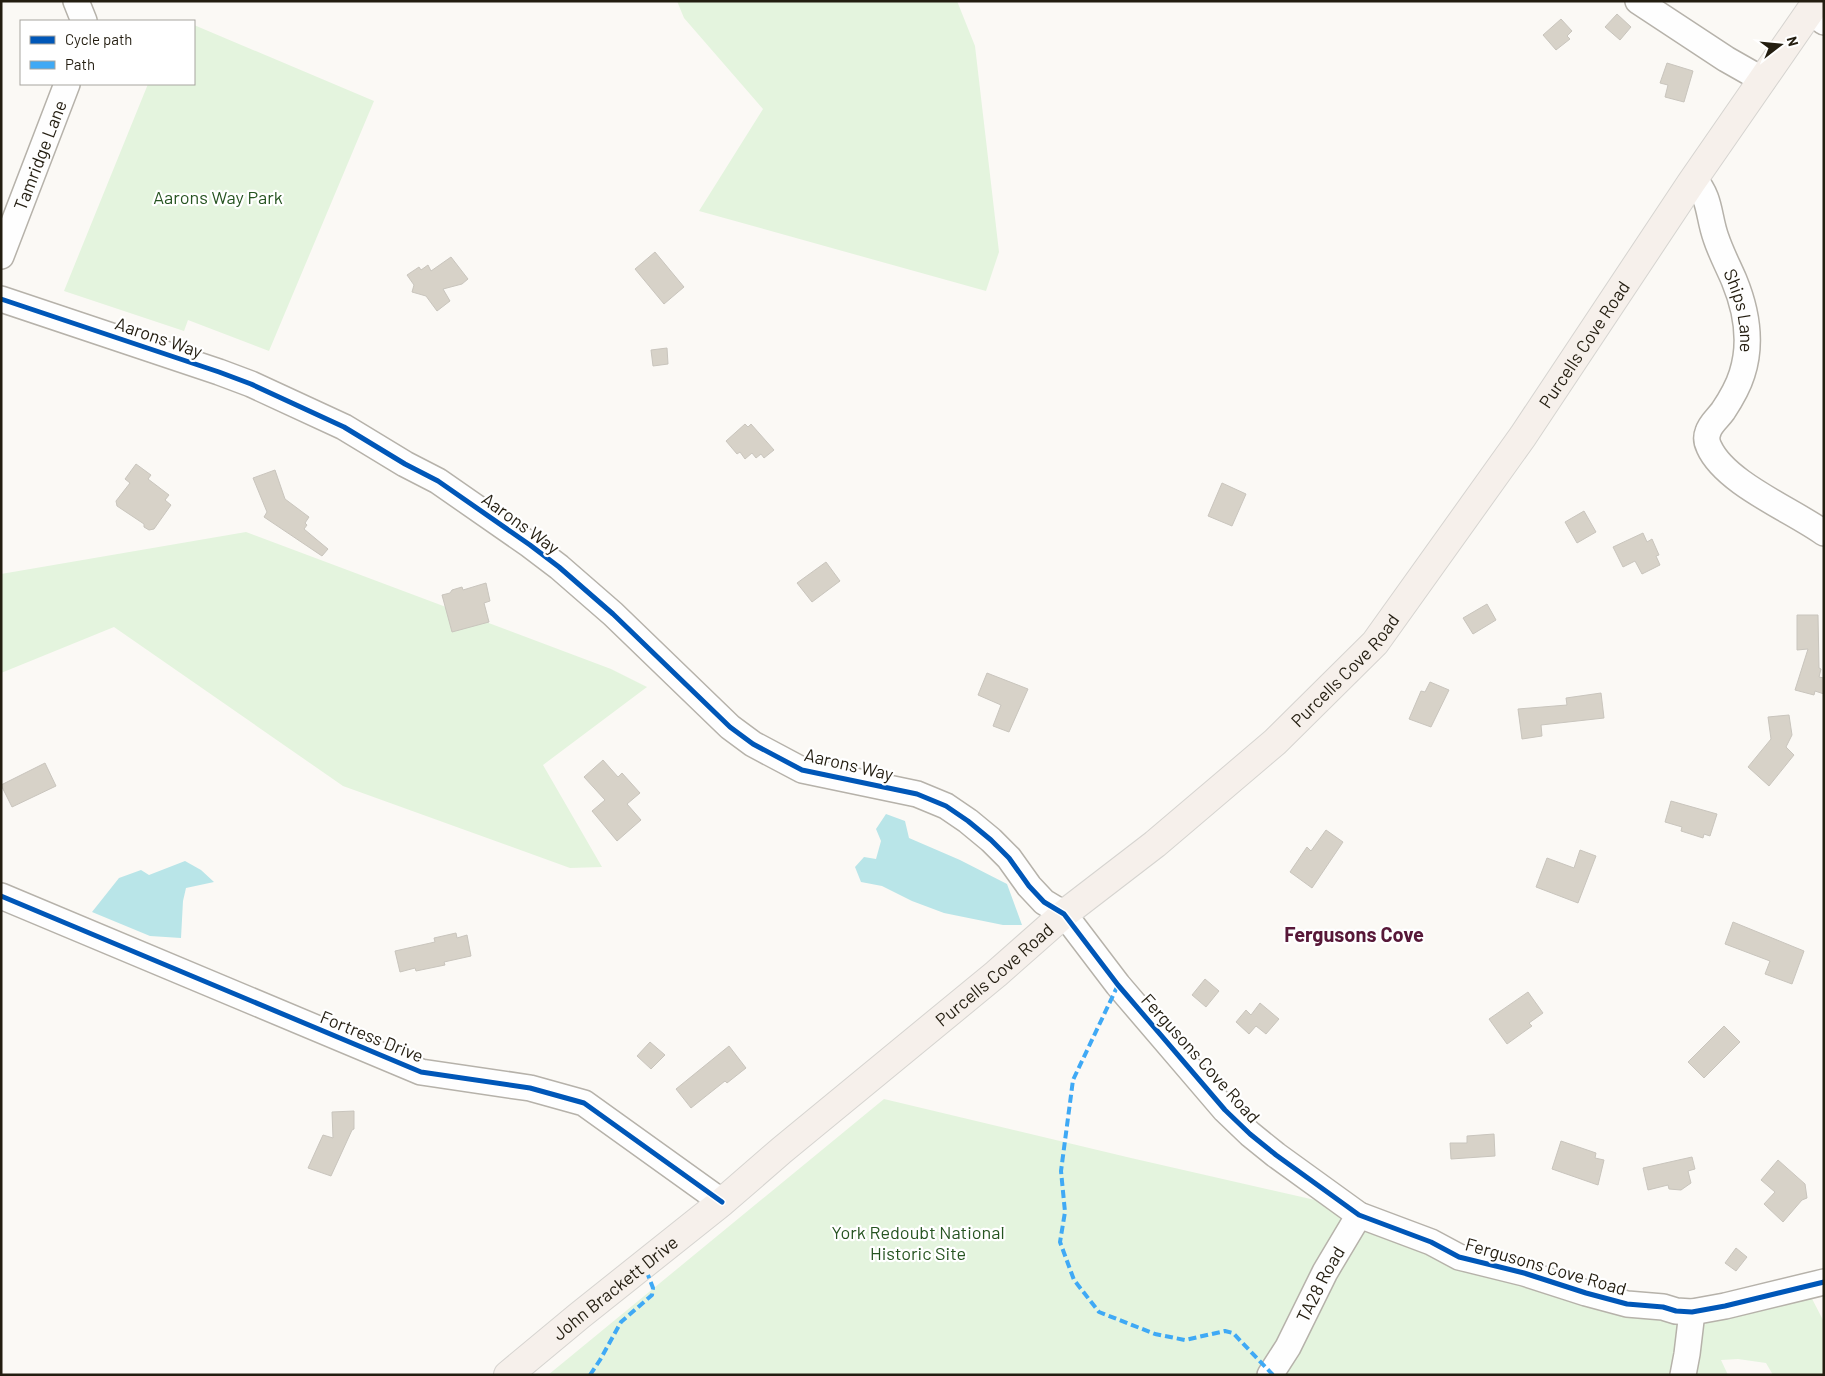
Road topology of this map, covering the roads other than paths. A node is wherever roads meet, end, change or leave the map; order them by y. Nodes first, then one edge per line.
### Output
1 (76, 1) edge
2 (1638, 1) edge
3 (1817, 11) edge
4 (84, 20) edge
5 (1763, 80) junction
6 (67, 85) edge
7 (1694, 179) junction
8 (1, 256) edge
9 (1, 299) edge
10 (1824, 533) edge
11 (1, 896) edge
12 (1064, 914) junction
13 (722, 1202) junction
14 (1359, 1215) junction
15 (1824, 1282) edge
16 (1692, 1312) junction
17 (1276, 1365) edge
18 (508, 1375) edge
19 (1683, 1375) edge

1 - 4 street
2 - 5 street
3 - 5 main road, Purcells Cove Road
5 - 7 main road, Purcells Cove Road
6 - 8 street, Tamridge Lane
7 - 10 street, Ships Lane
7 - 12 main road, Purcells Cove Road
9 - 12 street, Aarons Way
11 - 13 street, Fortress Drive
12 - 13 main road, Purcells Cove Road
12 - 14 street, Fergusons Cove Road
13 - 18 main road, John Brackett Drive
14 - 16 street, Fergusons Cove Road
14 - 17 street, TA28 Road
15 - 16 street, Fergusons Cove Road
16 - 19 street

